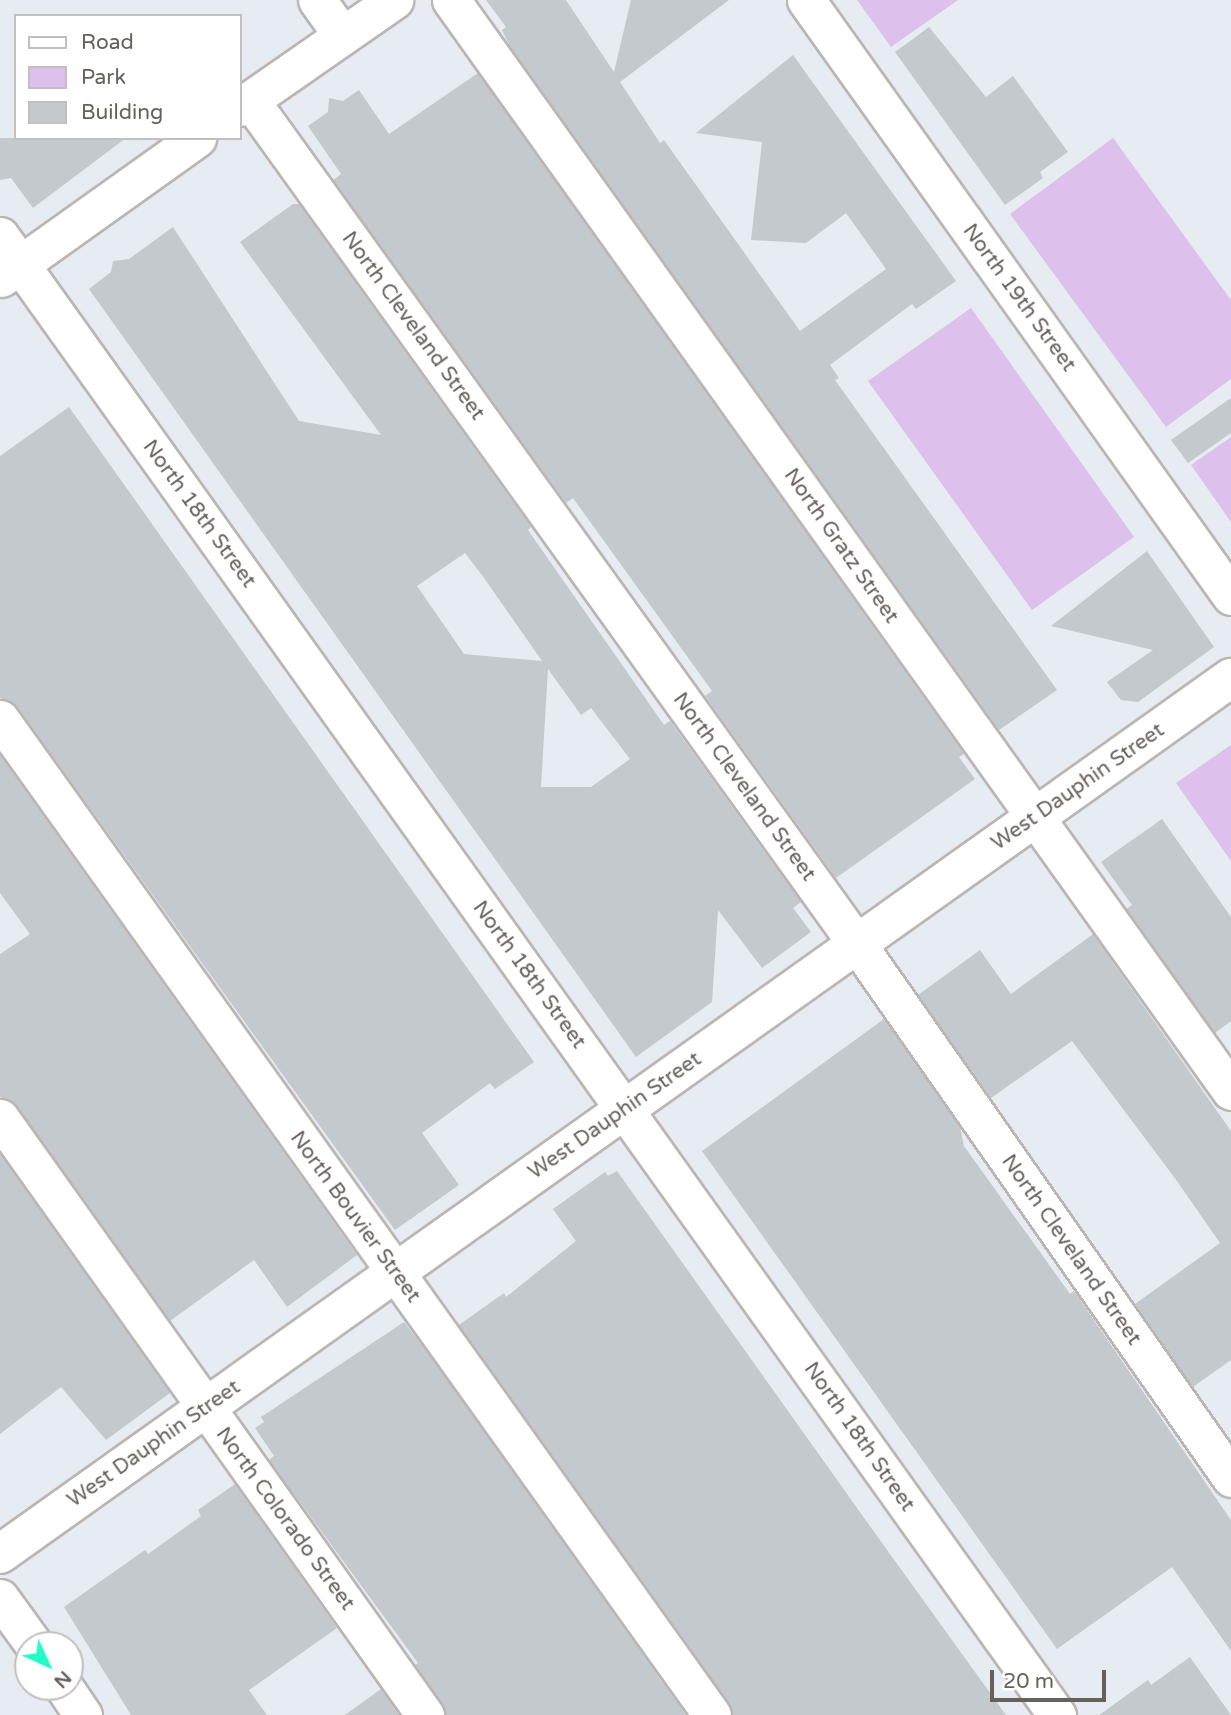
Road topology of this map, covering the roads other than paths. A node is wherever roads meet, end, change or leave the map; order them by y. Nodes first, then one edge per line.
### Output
1 (317, 0) edge
2 (394, 0) edge
3 (451, 0) edge
4 (806, 0) edge
5 (342, 35) junction
6 (245, 104) edge
7 (194, 140) edge
8 (7, 260) edge
9 (1231, 596) edge
10 (1231, 678) edge
11 (0, 719) edge
12 (1034, 818) junction
13 (857, 944) junction
14 (1231, 1091) edge
15 (625, 1109) junction
16 (0, 1118) edge
17 (395, 1273) junction
18 (205, 1408) junction
19 (1231, 1478) edge
20 (0, 1553) edge
21 (0, 1598) edge
22 (24, 1631) edge
23 (425, 1715) edge
24 (712, 1715) edge
25 (1057, 1715) edge

1 - 5 street
2 - 5 street
3 - 12 street, North Gratz Street
4 - 9 street, North 19th Street
5 - 6 street
6 - 13 street, North Cleveland Street
7 - 8 street
8 - 15 street, North 18th Street
10 - 12 street, West Dauphin Street
11 - 17 street, North Bouvier Street
12 - 13 street, West Dauphin Street
12 - 14 street, North Gratz Street
13 - 15 street, West Dauphin Street
13 - 19 street, North Cleveland Street
15 - 17 street, West Dauphin Street
15 - 25 street, North 18th Street
16 - 18 street, North Colorado Street
17 - 18 street, West Dauphin Street
17 - 24 street, North Bouvier Street
18 - 20 street, West Dauphin Street
18 - 23 street, North Colorado Street
21 - 22 street

